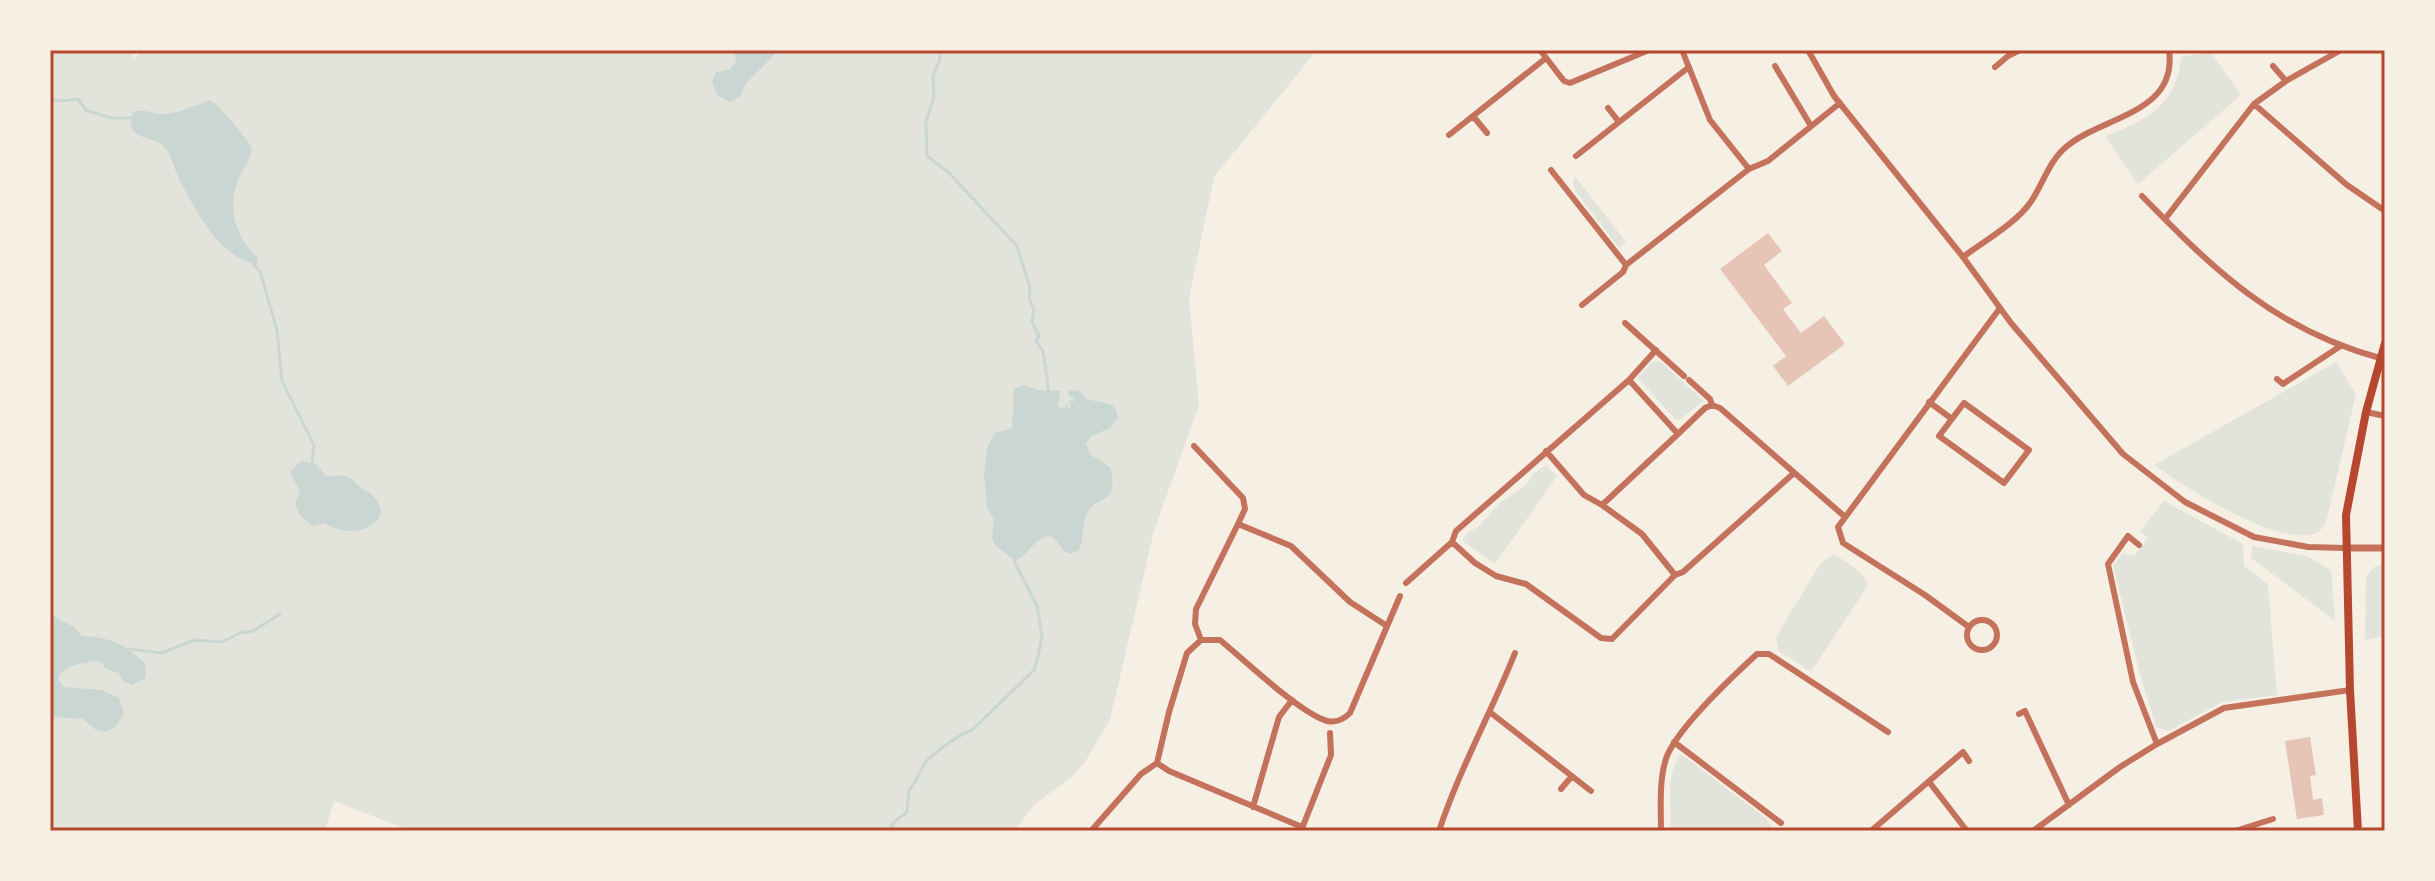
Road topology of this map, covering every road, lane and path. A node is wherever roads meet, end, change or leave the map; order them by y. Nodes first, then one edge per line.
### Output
1 (1540, 50) edge
2 (1649, 50) edge
3 (1682, 50) edge
4 (1808, 50) edge
5 (2020, 50) edge
6 (2169, 50) edge
7 (2341, 50) edge
8 (1546, 58) junction
9 (1775, 66) dead end
10 (2273, 66) dead end
11 (1689, 67) junction
12 (1995, 67) dead end
13 (2286, 81) junction
14 (1840, 103) junction
15 (2254, 104) junction
16 (1608, 108) dead end
17 (1473, 116) junction
18 (1619, 122) junction
19 (1811, 126) junction
20 (1487, 133) dead end
21 (1449, 135) dead end
22 (1576, 156) dead end
23 (1749, 169) junction
24 (1551, 170) dead end
25 (2142, 196) dead end
26 (2385, 211) edge
27 (2165, 219) junction
28 (1963, 257) junction
29 (1626, 265) junction
30 (1582, 305) dead end
31 (2000, 308) junction
32 (1625, 323) dead end
33 (2385, 343) edge
34 (2339, 347) junction
35 (1656, 350) junction
36 (2380, 358) junction
37 (1629, 380) junction
38 (2280, 382) dead end
39 (1929, 402) junction
40 (1712, 405) junction
41 (2366, 412) junction
42 (2385, 416) edge
43 (1952, 419) junction
44 (1678, 434) junction
45 (1194, 446) dead end
46 (1546, 451) junction
47 (1794, 473) junction
48 (1602, 505) junction
49 (1844, 516) junction
50 (1238, 524) junction
51 (1452, 542) junction
52 (2139, 545) dead end
53 (2345, 548) junction
54 (2385, 548) edge
55 (1675, 575) junction
56 (1406, 583) dead end
57 (1400, 596) dead end
58 (1387, 626) junction
59 (1969, 627) junction
60 (1201, 640) junction
61 (1515, 653) dead end
62 (2350, 690) junction
63 (1292, 700) junction
64 (1491, 713) junction
65 (2019, 714) dead end
66 (1888, 732) dead end
67 (1330, 733) dead end
68 (1674, 742) junction
69 (2157, 744) junction
70 (1969, 761) dead end
71 (1157, 763) junction
72 (1572, 776) junction
73 (1930, 783) junction
74 (1561, 789) dead end
75 (1591, 791) dead end
76 (2069, 805) junction
77 (1253, 807) junction
78 (2273, 819) dead end
79 (1781, 823) dead end
80 (1302, 829) edge
81 (1091, 831) edge
82 (1439, 831) edge
83 (1661, 831) edge
84 (1871, 831) edge
85 (1967, 831) edge
86 (2033, 831) edge
87 (2235, 831) edge
88 (2358, 831) edge

1 - 8 street
2 - 8 street
3 - 11 street
4 - 14 street
5 - 12 street
6 - 28 street
7 - 13 street
8 - 17 street
9 - 19 street
10 - 13 street
11 - 18 street
11 - 23 street
13 - 15 street
14 - 19 street
14 - 28 street
15 - 26 street
15 - 27 street
16 - 18 street
17 - 20 street
17 - 21 street
18 - 22 street
19 - 23 street
23 - 29 street
24 - 29 street
25 - 27 street
27 - 34 street
28 - 31 street
29 - 30 street
31 - 39 street
31 - 53 street
32 - 35 street
33 - 36 main road
34 - 36 street
34 - 38 street
35 - 37 street
35 - 40 street
36 - 41 main road
37 - 44 street
37 - 46 street
39 - 43 street
39 - 49 street
40 - 44 street
40 - 47 street
41 - 42 street
41 - 53 main road
43 - 43 street
44 - 48 street
45 - 50 street
46 - 48 street
46 - 51 street
47 - 49 street
47 - 55 street
48 - 55 street
49 - 59 street
50 - 58 street
50 - 60 street
51 - 55 street
51 - 56 street
52 - 69 street
53 - 54 street
53 - 62 main road
57 - 58 street
58 - 63 street
59 - 59 street
60 - 63 street
60 - 71 street
61 - 64 street
62 - 69 street
62 - 88 main road
63 - 77 street
64 - 72 street
64 - 82 street
65 - 76 street
66 - 68 street
67 - 80 street
68 - 79 street
68 - 83 street
69 - 76 street
70 - 73 street
71 - 77 street
71 - 81 street
72 - 74 street
72 - 75 street
73 - 84 street
73 - 85 street
76 - 86 street
77 - 80 street
78 - 87 street

